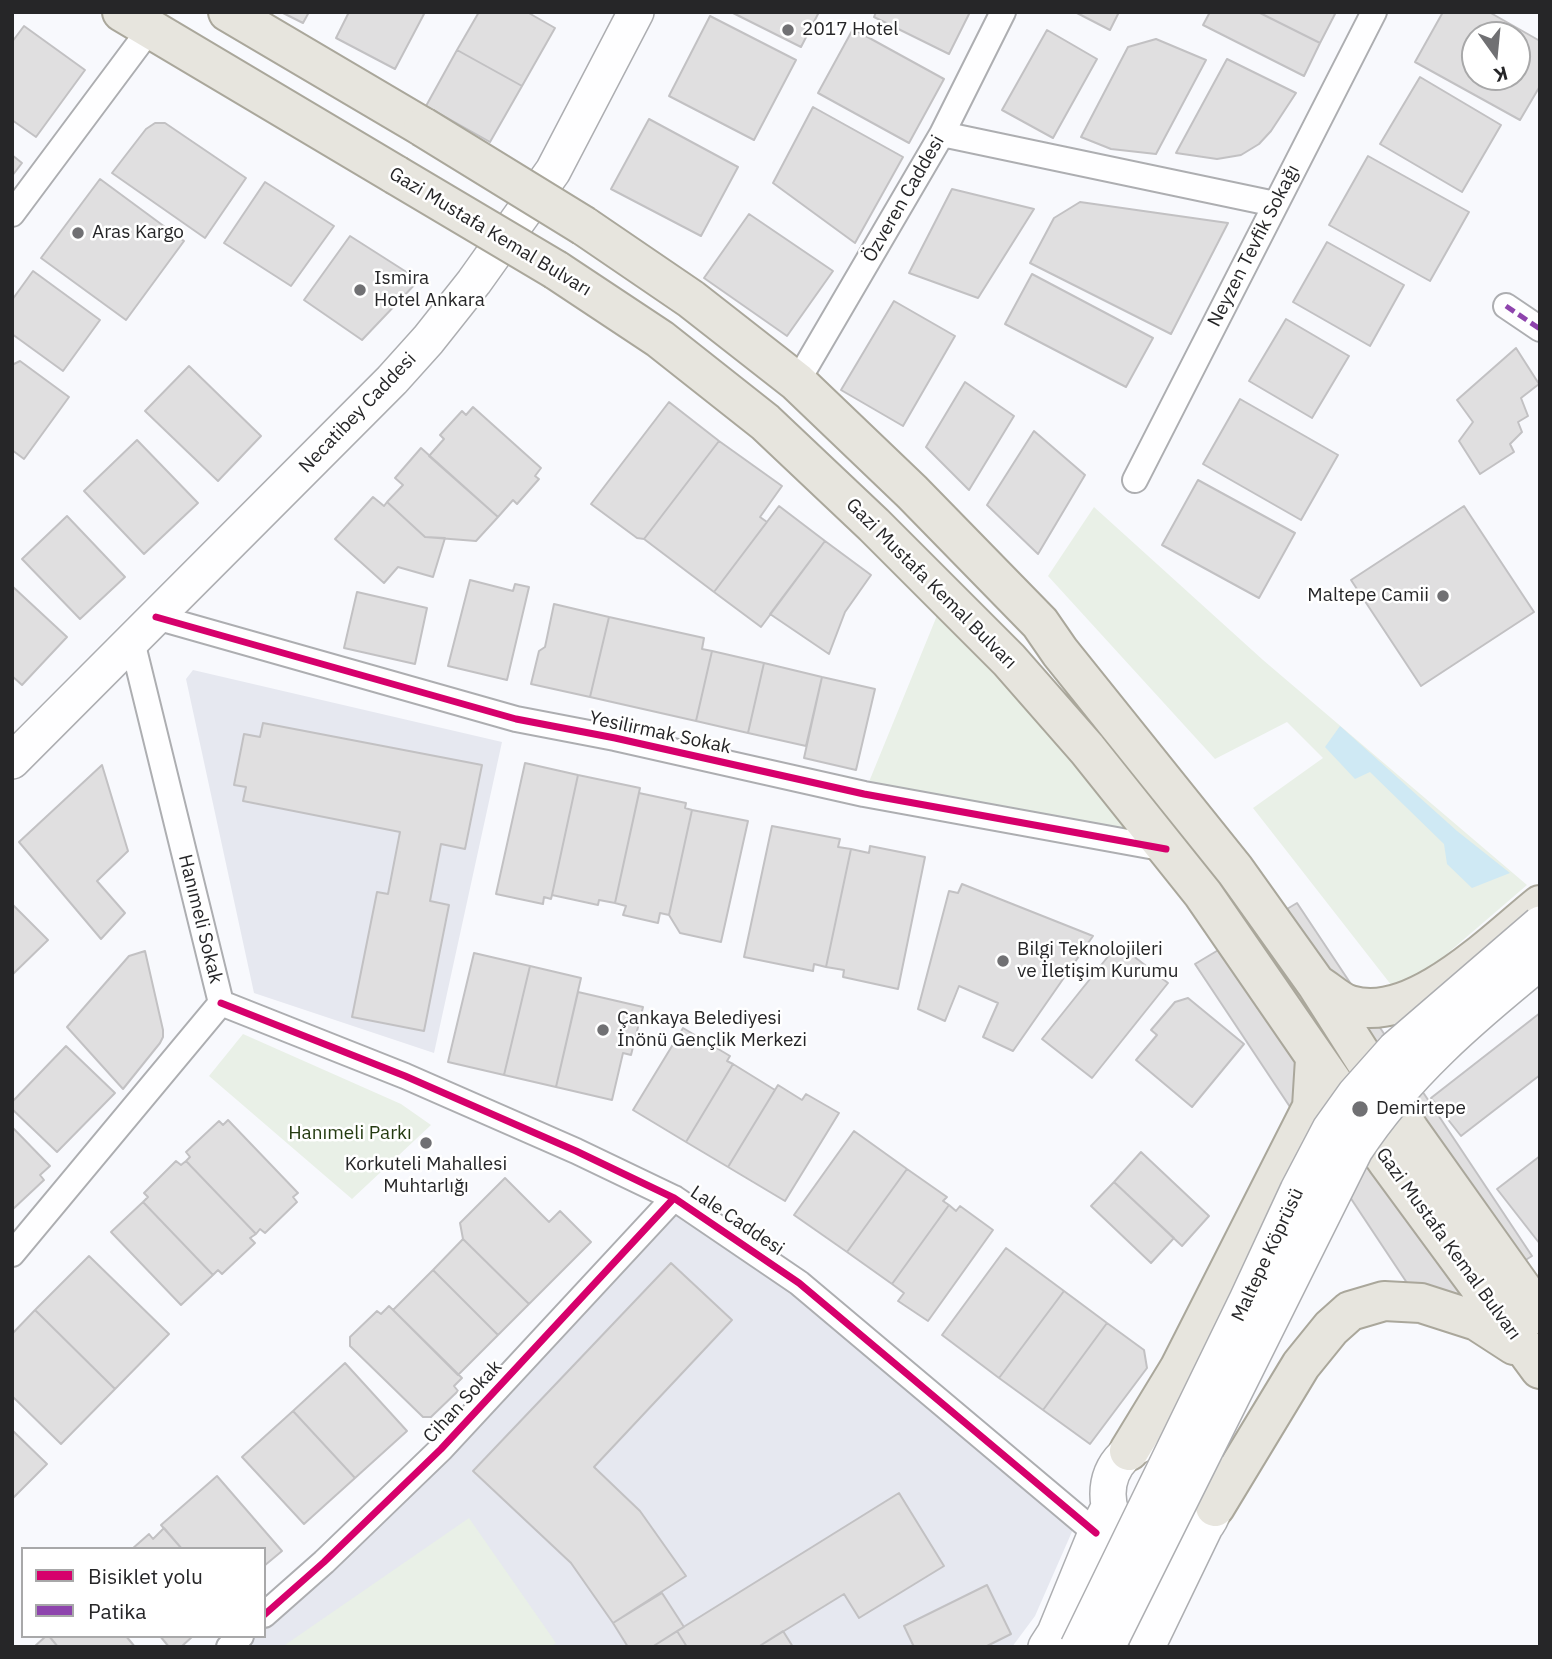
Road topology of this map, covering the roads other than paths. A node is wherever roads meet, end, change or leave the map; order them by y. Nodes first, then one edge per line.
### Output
1 (228, 12) edge
2 (636, 12) edge
3 (1003, 12) edge
4 (1374, 12) edge
5 (136, 21) edge
6 (942, 134) junction
7 (1275, 205) junction
8 (12, 214) edge
9 (1506, 306) dead end
10 (1540, 329) edge
11 (797, 382) junction
12 (1135, 480) dead end
13 (144, 629) junction
14 (12, 761) edge
15 (1166, 849) junction
16 (1540, 905) edge
17 (1540, 924) edge
18 (1540, 962) edge
19 (1317, 985) junction
20 (221, 1003) junction
21 (1315, 1059) junction
22 (674, 1198) junction
23 (12, 1254) edge
24 (1540, 1314) edge
25 (1535, 1363) edge
26 (1129, 1451) junction
27 (1211, 1516) junction
28 (1103, 1520) junction
29 (266, 1613) edge
30 (1046, 1647) edge
31 (1078, 1647) edge
32 (1107, 1647) edge
33 (1147, 1647) edge

1 - 11 main road, Gazi Mustafa Kemal Bulvarı, bridge
2 - 13 main road, Necatibey Caddesi
3 - 6 street, Özveren Caddesi
4 - 7 street, Neyzen Tevfik Sokağı
5 - 8 street
5 - 15 main road, Gazi Mustafa Kemal Bulvarı, bridge
6 - 7 street
6 - 11 street, Özveren Caddesi
7 - 12 street, Neyzen Tevfik Sokağı
9 - 10 street
11 - 19 main road, Gazi Mustafa Kemal Bulvarı
13 - 14 main road, Necatibey Caddesi
13 - 15 street, Yesilirmak Sokak
13 - 20 street, Hanımeli Sokak
15 - 21 main road, Gazi Mustafa Kemal Bulvarı
16 - 19 main road
17 - 31 main road, Maltepe Köprüsü, bridge
18 - 32 main road, Maltepe Köprüsü, bridge
19 - 24 main road, Gazi Mustafa Kemal Bulvarı
20 - 22 street, Lale Caddesi
20 - 23 street, Hanımeli Sokak
21 - 25 main road, Gazi Mustafa Kemal Bulvarı
21 - 26 main road
22 - 28 street, Lale Caddesi
22 - 29 street, Cihan Sokak
25 - 27 main road
26 - 27 main road
26 - 28 main road
27 - 28 main road
27 - 33 main road
28 - 30 main road

